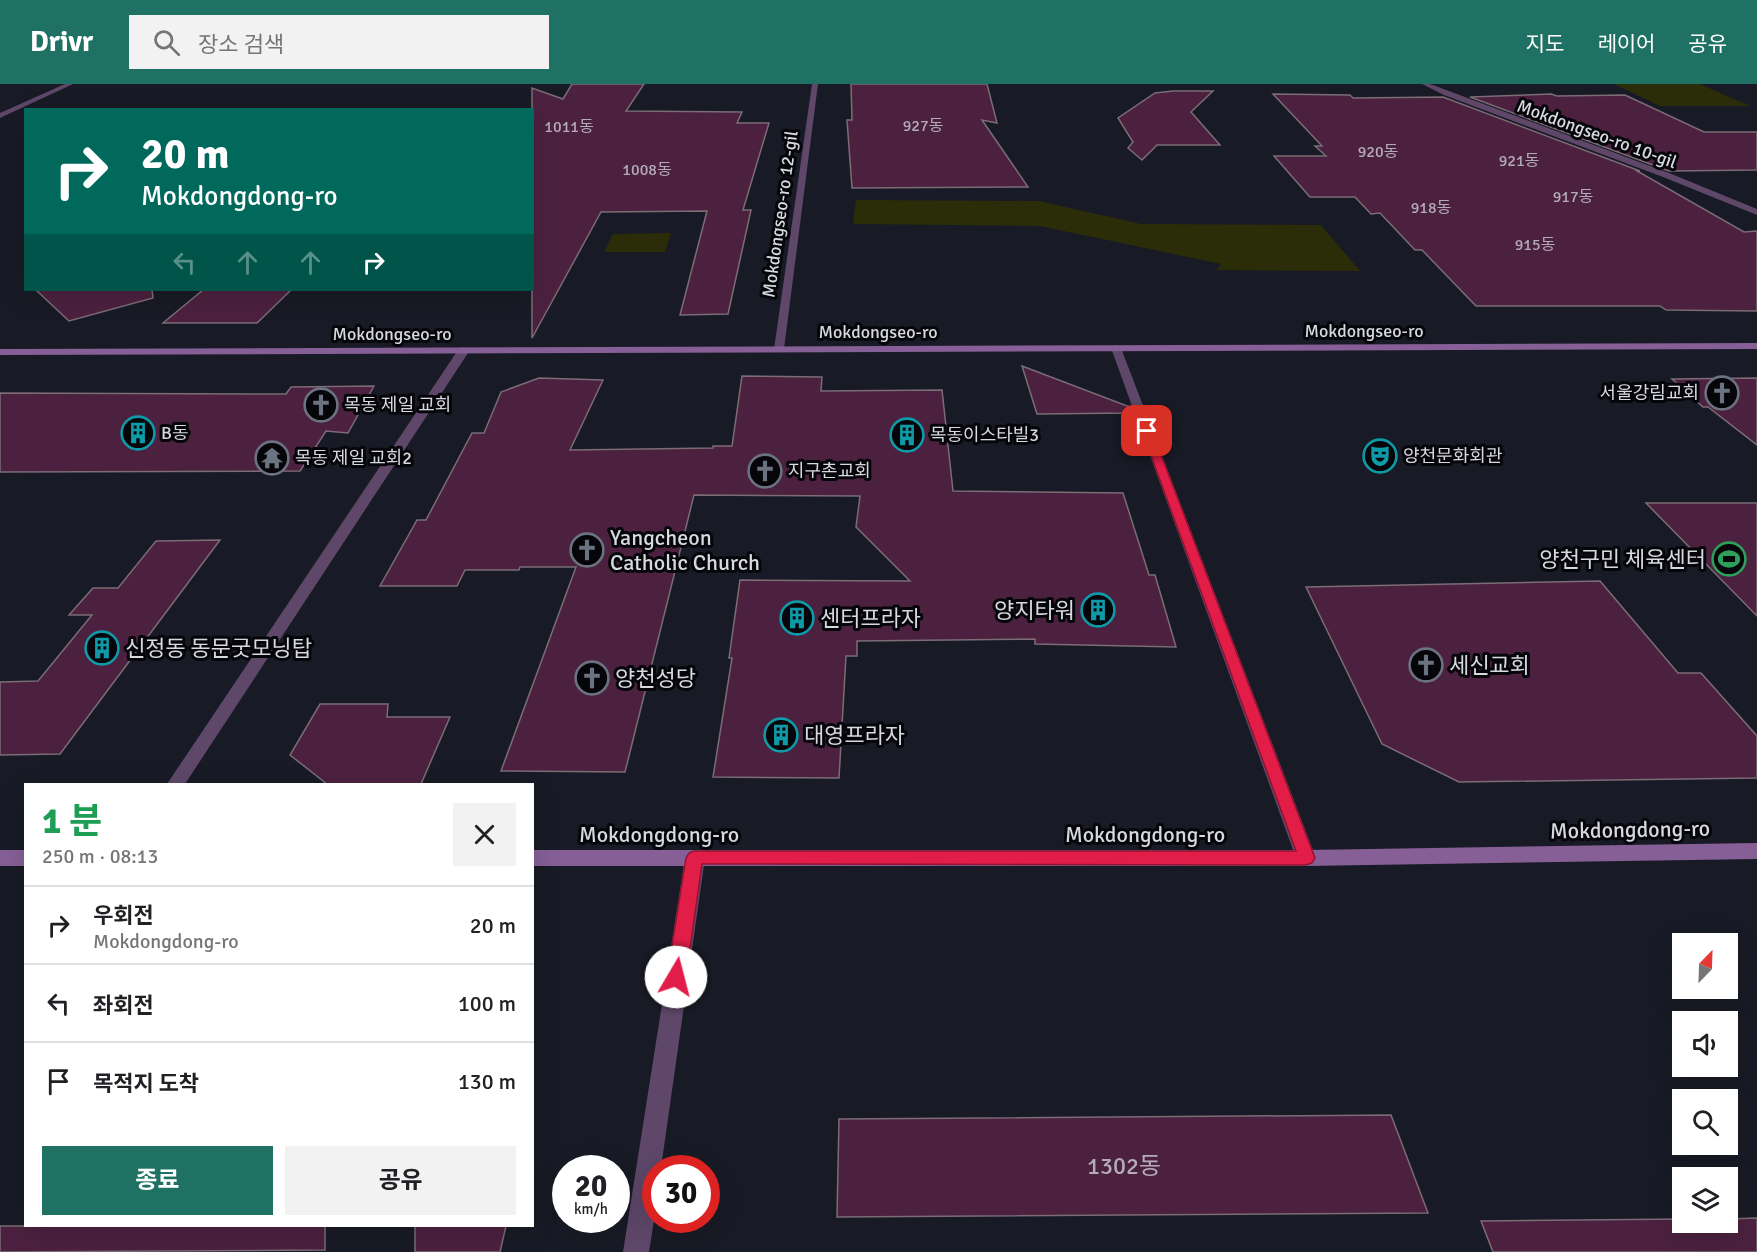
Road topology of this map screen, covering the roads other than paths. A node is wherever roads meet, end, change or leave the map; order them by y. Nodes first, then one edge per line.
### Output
1 (70, 84) edge
2 (815, 84) edge
3 (1425, 84) edge
4 (0, 116) edge
5 (1757, 212) edge
6 (1757, 346) edge
7 (1116, 348) junction
8 (779, 349) junction
9 (464, 350) junction
10 (0, 352) edge
11 (177, 783) edge
12 (1757, 851) edge
13 (0, 858) edge
14 (24, 858) edge
15 (534, 858) edge
16 (694, 858) junction
17 (1306, 858) junction
18 (636, 1252) edge

1 - 4 street
2 - 8 street, Mokdongseo-ro 12-gil
3 - 5 street, Mokdongseo-ro 10-gil
6 - 7 main road, Mokdongseo-ro
7 - 8 main road, Mokdongseo-ro
7 - 17 street
8 - 9 main road, Mokdongseo-ro
9 - 10 main road, Mokdongseo-ro
9 - 11 street
12 - 17 main road, Mokdongdong-ro
13 - 14 main road
15 - 16 main road, Mokdongdong-ro
16 - 17 main road, Mokdongdong-ro
16 - 18 street

